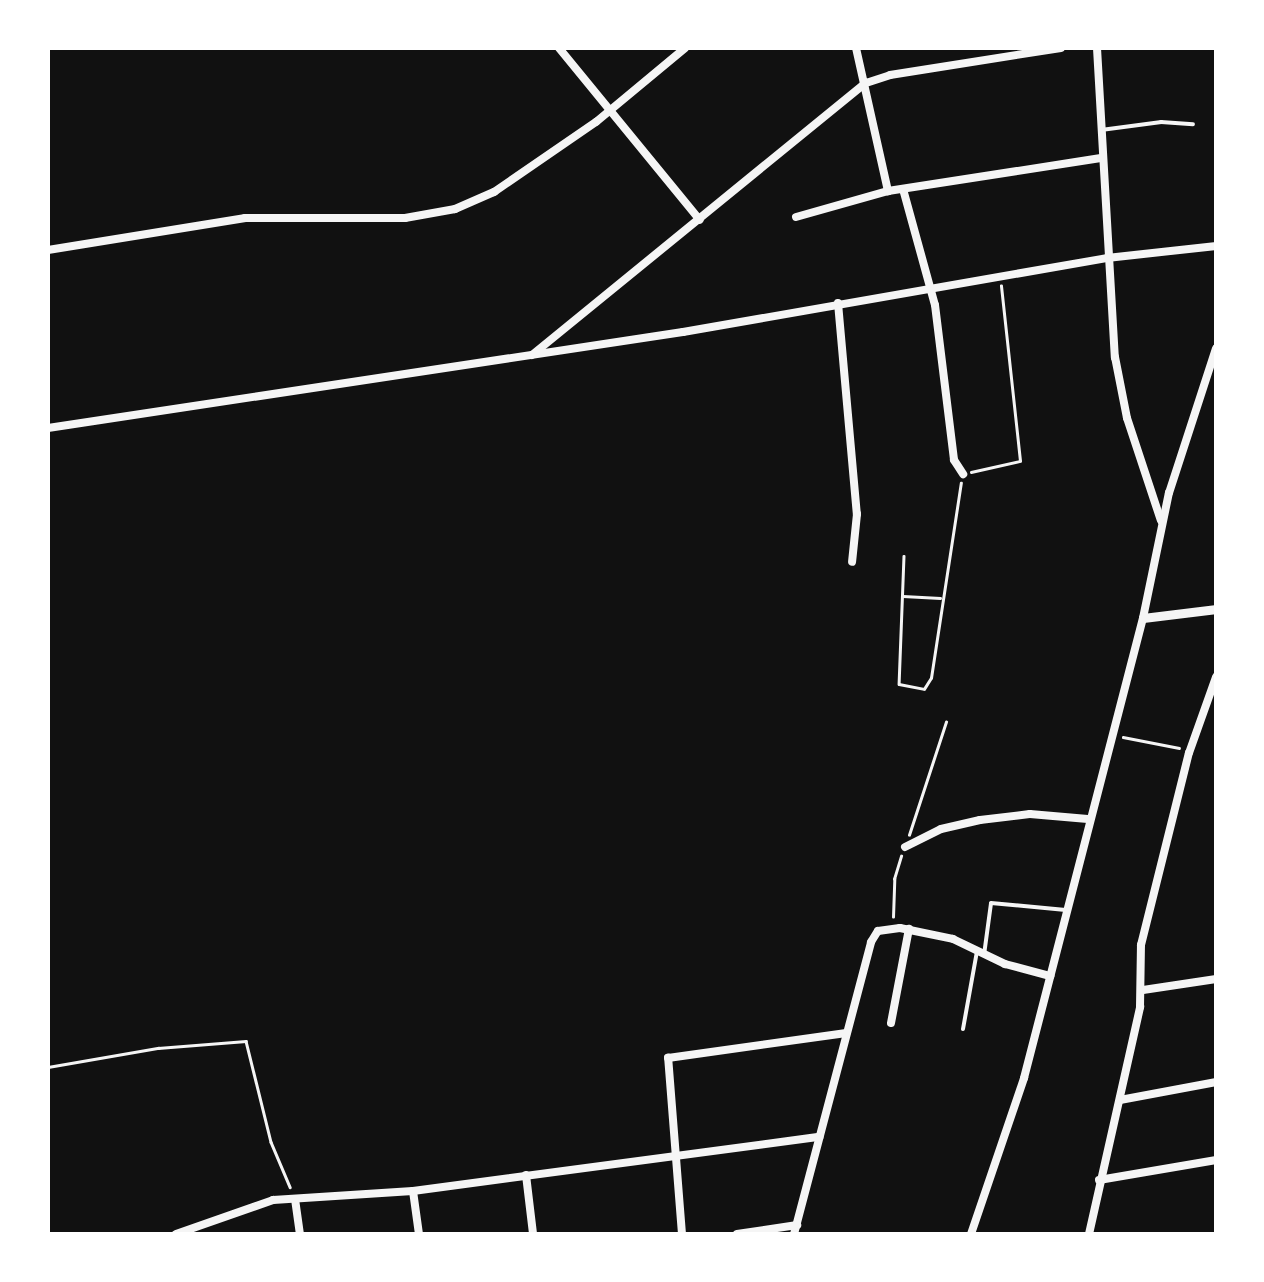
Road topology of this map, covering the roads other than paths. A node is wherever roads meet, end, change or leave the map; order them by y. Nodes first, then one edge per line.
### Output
1 (559, 48) edge
2 (685, 48) edge
3 (856, 48) edge
4 (1062, 48) edge
5 (1097, 48) edge
6 (866, 83) junction
7 (611, 110) junction
8 (1193, 124) dead end
9 (1101, 130) junction
10 (1102, 158) junction
11 (902, 189) junction
12 (888, 190) junction
13 (796, 218) dead end
14 (700, 220) junction
15 (1216, 246) edge
16 (48, 250) edge
17 (1107, 258) junction
18 (928, 287) junction
19 (838, 302) junction
20 (1216, 348) edge
21 (532, 355) junction
22 (48, 428) edge
23 (963, 474) road end
24 (1162, 524) junction
25 (852, 562) dead end
26 (1216, 609) edge
27 (1144, 618) junction
28 (1216, 677) edge
29 (1088, 819) junction
30 (905, 846) road end
31 (1066, 910) junction
32 (909, 929) junction
33 (980, 953) junction
34 (1050, 976) junction
35 (1216, 979) edge
36 (1142, 990) junction
37 (891, 1023) dead end
38 (963, 1029) dead end
39 (846, 1033) junction
40 (1216, 1082) edge
41 (1120, 1100) junction
42 (818, 1138) junction
43 (674, 1154) junction
44 (1216, 1160) edge
45 (526, 1175) junction
46 (1099, 1180) junction
47 (413, 1190) junction
48 (295, 1199) junction
49 (796, 1230) edge
50 (176, 1234) edge
51 (300, 1234) edge
52 (419, 1234) edge
53 (533, 1234) edge
54 (682, 1234) edge
55 (737, 1234) edge
56 (971, 1234) edge
57 (1089, 1234) edge

1 - 7 street
2 - 7 street
3 - 6 street
4 - 6 street
5 - 9 street
6 - 12 street
6 - 14 street
7 - 14 street
7 - 16 street
8 - 9 lane
9 - 10 street
10 - 11 street
10 - 17 street
11 - 12 street
11 - 18 street
12 - 13 street
14 - 21 street
15 - 17 street
17 - 18 street
17 - 24 street
18 - 19 street
18 - 23 street
19 - 21 street
19 - 25 street
20 - 24 street
21 - 22 street
24 - 27 street
26 - 27 street
27 - 29 street
28 - 36 street
29 - 30 street
29 - 31 street
31 - 33 lane
31 - 34 street
32 - 33 street
32 - 37 street
32 - 39 street
33 - 34 street
33 - 38 lane
34 - 56 street
35 - 36 street
36 - 41 street
39 - 42 street
39 - 43 street
40 - 41 street
41 - 46 street
42 - 43 street
42 - 49 street
43 - 45 street
43 - 54 street
44 - 46 street
45 - 47 street
45 - 53 street
46 - 57 street
47 - 48 street
47 - 52 street
48 - 50 street
48 - 51 street
49 - 55 street

